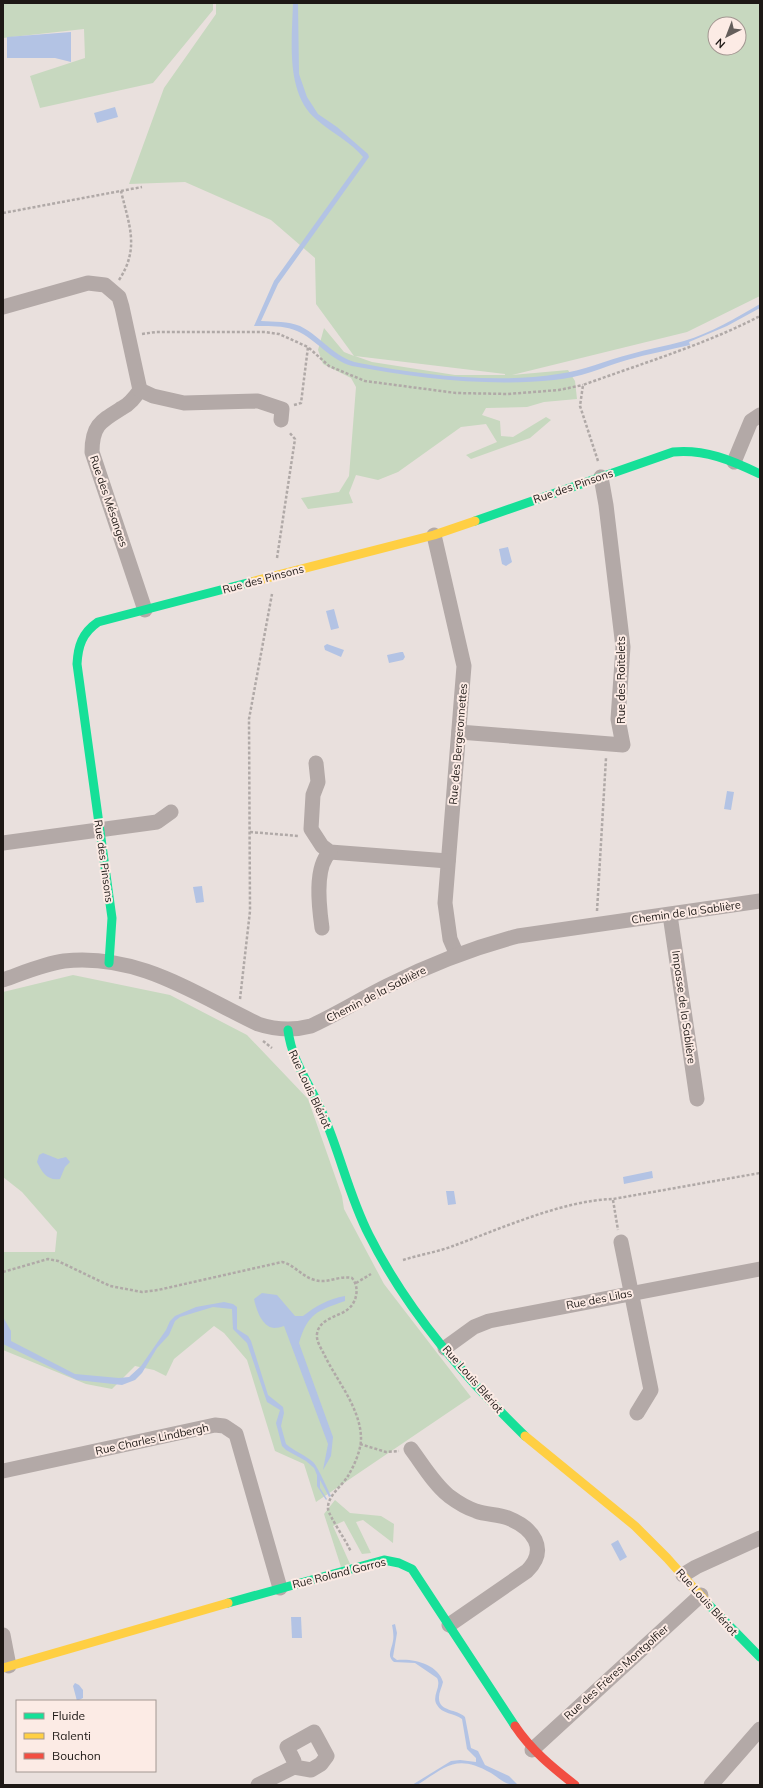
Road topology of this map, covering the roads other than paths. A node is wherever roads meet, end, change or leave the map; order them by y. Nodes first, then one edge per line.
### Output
1 (3, 307) edge
2 (140, 390) junction
3 (282, 414) road end
4 (760, 415) edge
5 (734, 462) junction
6 (760, 474) edge
7 (601, 477) junction
8 (434, 535) junction
9 (145, 610) junction
10 (459, 732) junction
11 (316, 764) dead end
12 (171, 812) dead end
13 (100, 830) junction
14 (3, 843) edge
15 (330, 852) junction
16 (448, 861) junction
17 (760, 901) edge
18 (670, 915) junction
19 (322, 928) dead end
20 (457, 955) junction
21 (109, 962) junction
22 (3, 980) edge
23 (288, 1030) junction
24 (697, 1099) dead end
25 (621, 1242) road end
26 (760, 1268) edge
27 (632, 1293) junction
28 (445, 1348) junction
29 (637, 1413) dead end
30 (411, 1449) road end
31 (3, 1471) edge
32 (760, 1538) edge
33 (683, 1575) junction
34 (280, 1588) junction
35 (701, 1595) junction
36 (449, 1625) junction
37 (3, 1635) edge
38 (760, 1657) edge
39 (6, 1667) edge
40 (760, 1729) edge
41 (532, 1750) junction
42 (294, 1767) dead end
43 (258, 1785) edge
44 (575, 1785) edge
45 (711, 1785) edge

1 - 2 street
2 - 3 street
2 - 9 street, Rue des Mésanges
4 - 5 street
5 - 6 street, Rue des Pinsons
5 - 7 street, Rue des Pinsons
7 - 8 street, Rue des Pinsons
7 - 10 street, Rue des Roitelets
8 - 9 street, Rue des Pinsons
8 - 10 street, Rue des Bergeronnettes
9 - 13 street, Rue des Pinsons
10 - 16 street, Rue des Bergeronnettes
11 - 15 street
12 - 13 street
13 - 14 street
13 - 21 street, Rue des Pinsons
15 - 16 street
15 - 19 street
16 - 20 street, Rue des Bergeronnettes
17 - 18 street, Chemin de la Sablière
18 - 20 street, Chemin de la Sablière
18 - 24 street, Impasse de la Sablière
20 - 23 street, Chemin de la Sablière
21 - 22 street, Chemin de la Sablière
21 - 23 street, Chemin de la Sablière
23 - 28 street, Rue Louis Blériot
25 - 27 street
26 - 27 street, Rue des Lilas
27 - 28 street, Rue des Lilas
27 - 29 street
28 - 33 street, Rue Louis Blériot
30 - 36 street
31 - 34 street, Rue Charles Lindbergh
32 - 33 street
33 - 35 street, Rue Louis Blériot
34 - 36 street, Rue Roland Garros
34 - 39 street, Rue Roland Garros
35 - 38 street, Rue Louis Blériot
35 - 41 street, Rue des Frères Montgolfier
36 - 41 street, Rue Roland Garros
37 - 39 street
40 - 45 street
41 - 44 street, Rue Roland Garros
42 - 43 street

